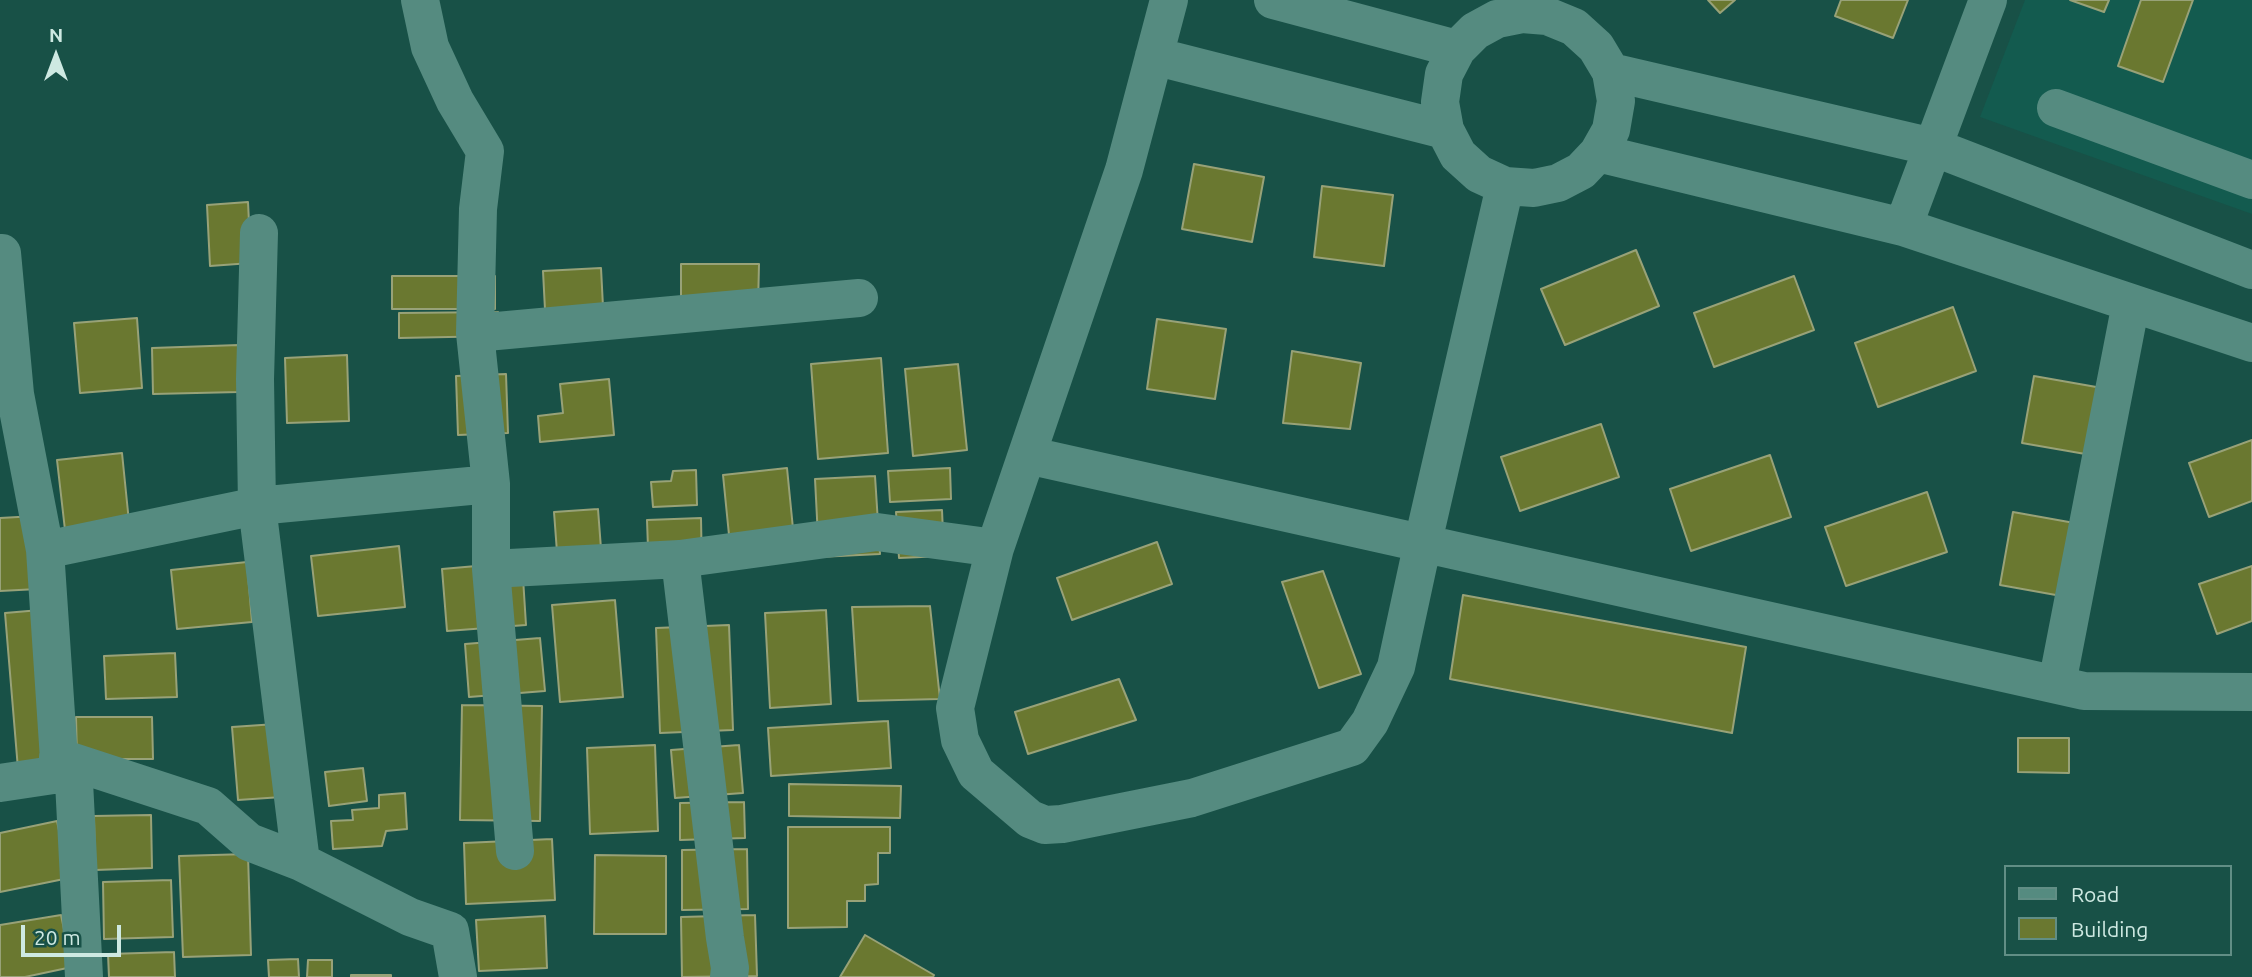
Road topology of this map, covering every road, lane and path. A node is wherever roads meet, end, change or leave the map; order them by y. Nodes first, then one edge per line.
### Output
1 (420, 0) edge
2 (1169, 0) edge
3 (1272, 0) edge
4 (1988, 0) edge
5 (1550, 8) edge
6 (1457, 49) junction
7 (1154, 56) junction
8 (1611, 72) junction
9 (2056, 108) dead end
10 (1445, 130) junction
11 (1933, 147) junction
12 (1598, 153) junction
13 (2252, 180) edge
14 (1505, 186) junction
15 (1903, 227) junction
16 (259, 233) dead end
17 (2, 253) dead end
18 (2252, 270) edge
19 (859, 298) dead end
20 (2131, 303) junction
21 (475, 333) junction
22 (2252, 342) edge
23 (7, 395) edge
24 (1027, 454) junction
25 (491, 484) junction
26 (257, 506) junction
27 (1423, 542) junction
28 (995, 548) junction
29 (45, 550) junction
30 (680, 559) junction
31 (491, 569) junction
32 (2057, 684) junction
33 (2252, 692) edge
34 (65, 759) junction
35 (0, 783) edge
36 (514, 851) dead end
37 (301, 862) junction
38 (84, 977) edge
39 (458, 977) edge
40 (729, 977) edge

1 - 21 street
2 - 7 street
3 - 6 street
4 - 11 street
5 - 6 street
5 - 8 street
6 - 10 street
7 - 10 street
7 - 24 street
8 - 11 street
8 - 12 street
9 - 13 street
10 - 14 street
11 - 15 street
11 - 18 street
12 - 14 street
12 - 15 street
14 - 27 street
15 - 20 street
16 - 26 street
17 - 23 street
19 - 21 street
20 - 22 street
20 - 32 street
21 - 25 street
23 - 29 street
24 - 27 street
24 - 28 street
25 - 26 street
25 - 31 street
26 - 29 street
26 - 37 street
27 - 28 street
27 - 32 street
28 - 30 street
29 - 34 street
30 - 31 street
30 - 40 street
31 - 36 street
32 - 33 street
34 - 35 street
34 - 37 street
34 - 38 street
37 - 39 street

